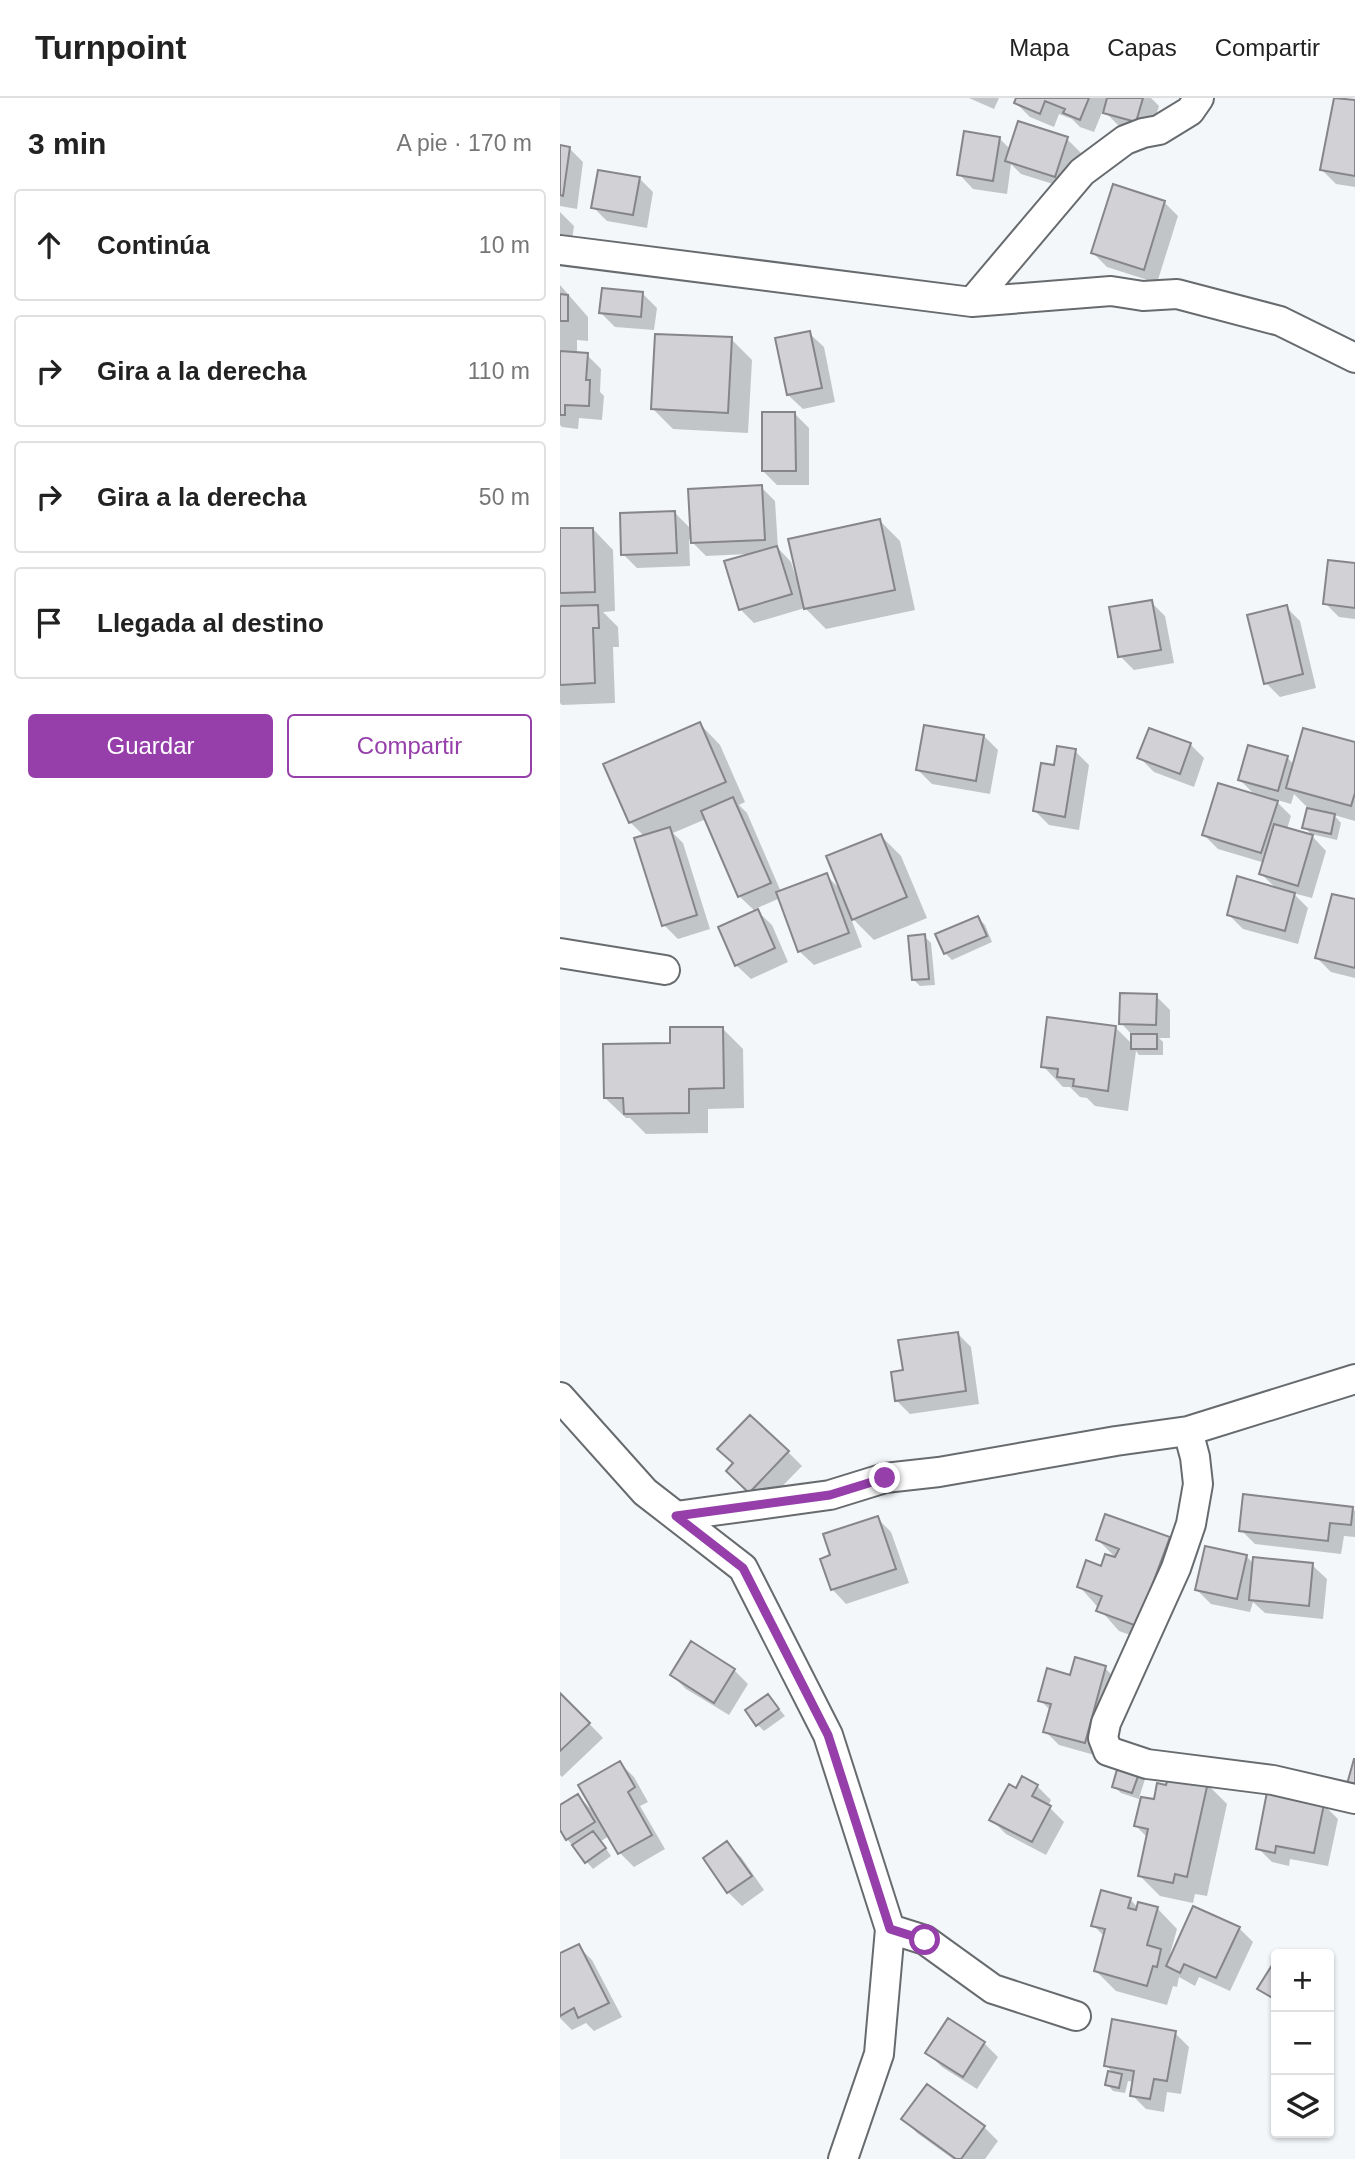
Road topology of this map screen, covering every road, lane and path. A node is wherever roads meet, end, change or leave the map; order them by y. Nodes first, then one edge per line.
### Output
1 (1199, 98) edge
2 (560, 250) edge
3 (972, 302) junction
4 (1355, 358) edge
5 (560, 953) edge
6 (665, 970) dead end
7 (1355, 1379) edge
8 (560, 1397) edge
9 (1188, 1431) junction
10 (676, 1516) junction
11 (1355, 1799) edge
12 (890, 1929) junction
13 (1076, 2017) dead end
14 (843, 2159) edge

1 - 3 street
2 - 3 street
3 - 4 street
5 - 6 street
7 - 9 street
8 - 10 street
9 - 10 street
9 - 11 street
10 - 12 street
12 - 13 street
12 - 14 street

